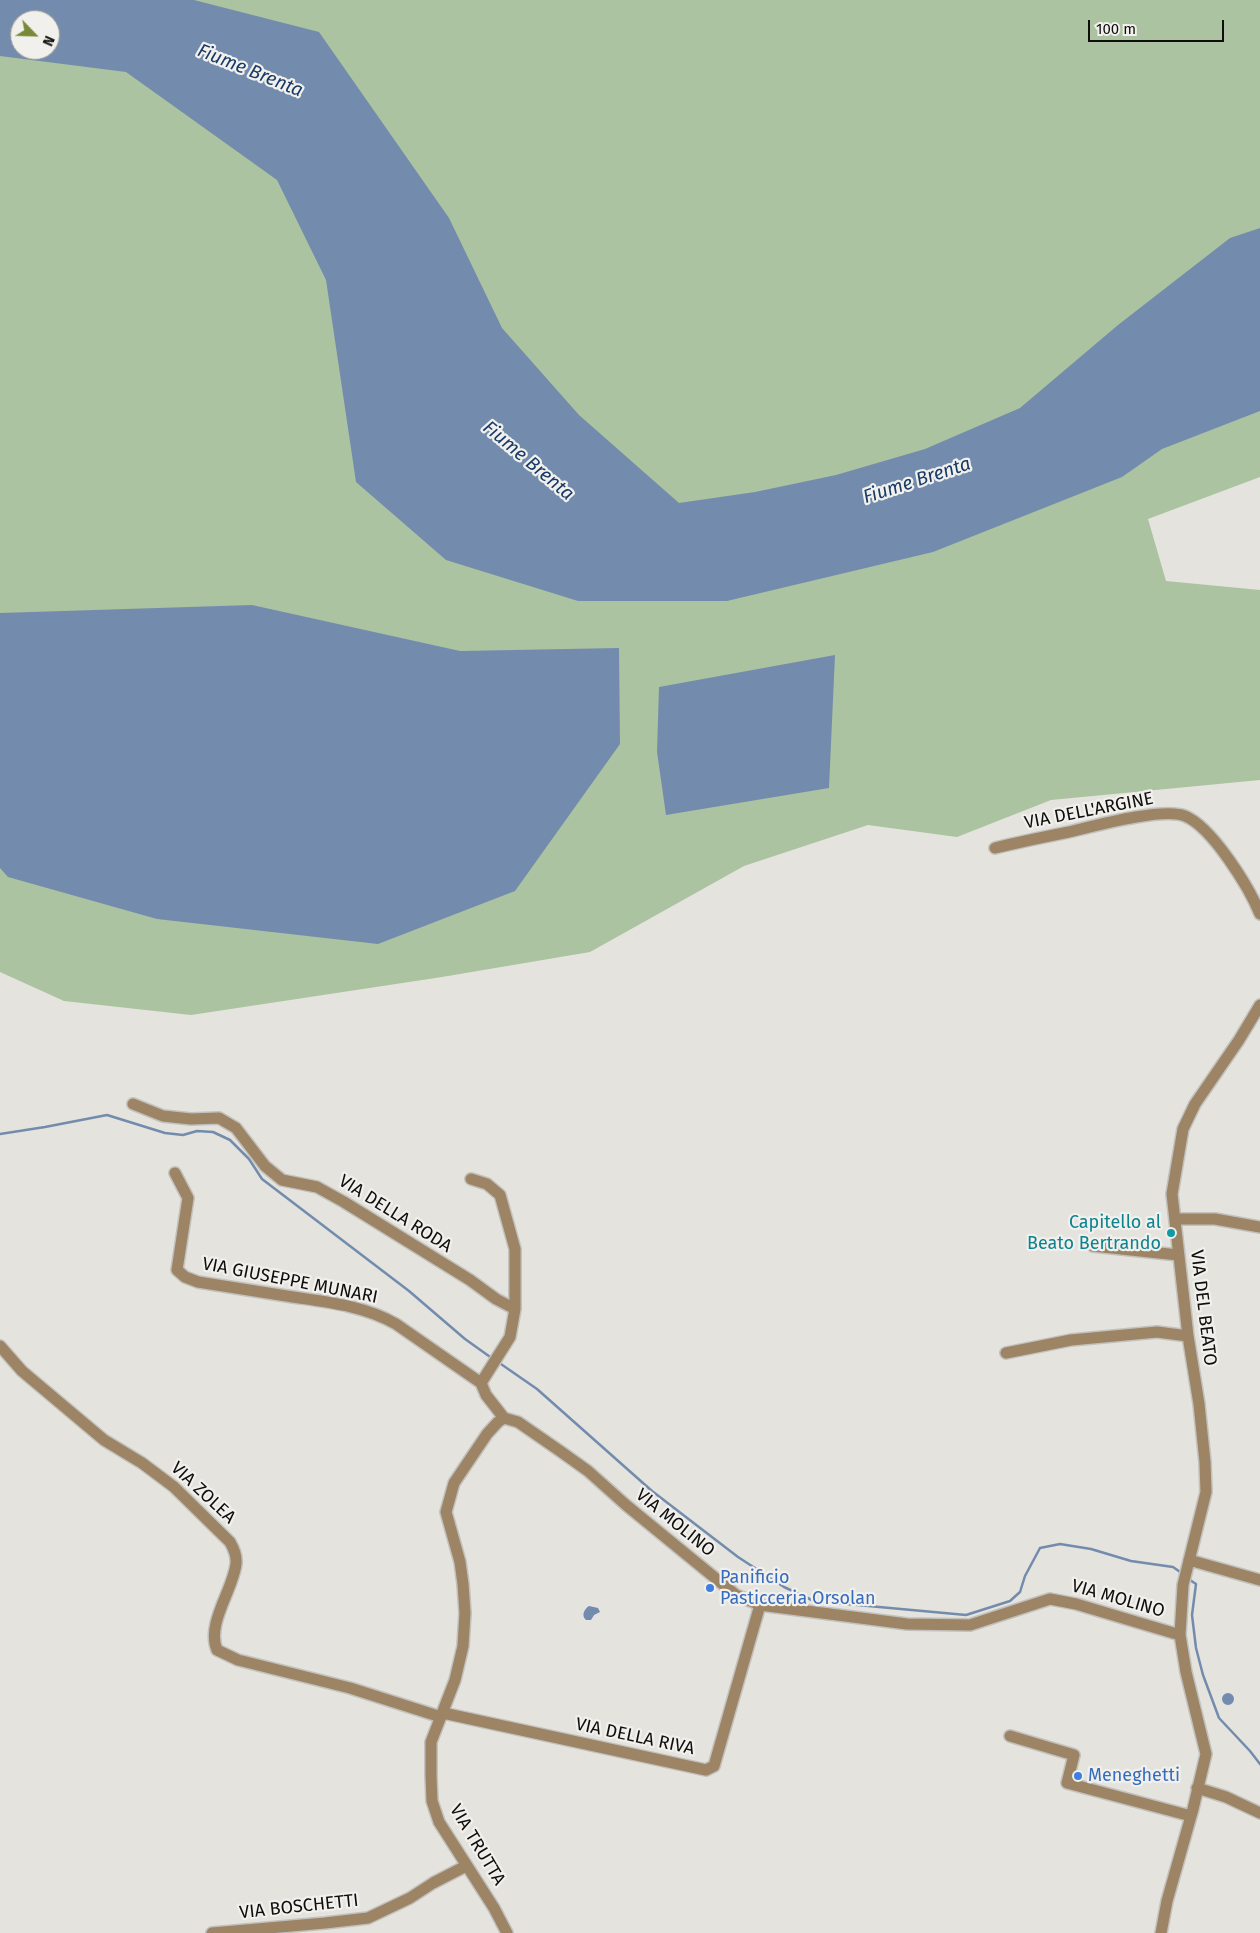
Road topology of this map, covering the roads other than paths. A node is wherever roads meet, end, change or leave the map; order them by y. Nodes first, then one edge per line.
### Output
1 (995, 848) dead end
2 (1260, 914) edge
3 (1260, 1005) edge
4 (133, 1104) dead end
5 (175, 1173) dead end
6 (471, 1179) dead end
7 (1175, 1219) junction
8 (1260, 1228) edge
9 (1093, 1246) dead end
10 (1178, 1255) junction
11 (515, 1309) junction
12 (1188, 1336) junction
13 (0, 1346) edge
14 (1006, 1353) dead end
15 (481, 1383) junction
16 (504, 1418) junction
17 (1188, 1565) junction
18 (1260, 1580) edge
19 (760, 1605) junction
20 (1180, 1635) junction
21 (442, 1715) junction
22 (1010, 1736) dead end
23 (1197, 1788) junction
24 (1260, 1813) edge
25 (1191, 1816) junction
26 (466, 1866) junction
27 (212, 1933) edge
28 (507, 1933) edge
29 (1162, 1933) edge

1 - 2 street, VIA DELL'ARGINE
3 - 7 street, VIA DEL BEATO
4 - 11 street, VIA DELLA RODA
5 - 15 street, VIA GIUSEPPE MUNARI
6 - 11 street
7 - 8 street
7 - 10 street, VIA DEL BEATO
9 - 10 street
10 - 12 street, VIA DEL BEATO
11 - 15 street
12 - 14 street
12 - 17 street, VIA DEL BEATO
13 - 21 street, VIA ZOLEA
15 - 16 street
16 - 19 street, VIA MOLINO
16 - 21 street
17 - 18 street
17 - 20 street, VIA DEL BEATO
19 - 20 street, VIA MOLINO
19 - 21 street, VIA DELLA RIVA
20 - 23 street, VIA DEL BEATO
21 - 26 street, VIA TRUTTA
22 - 25 street
23 - 24 street
23 - 25 street, VIA DEL BEATO
25 - 29 street, VIA DEL BEATO
26 - 27 street, VIA BOSCHETTI
26 - 28 street, VIA TRUTTA

